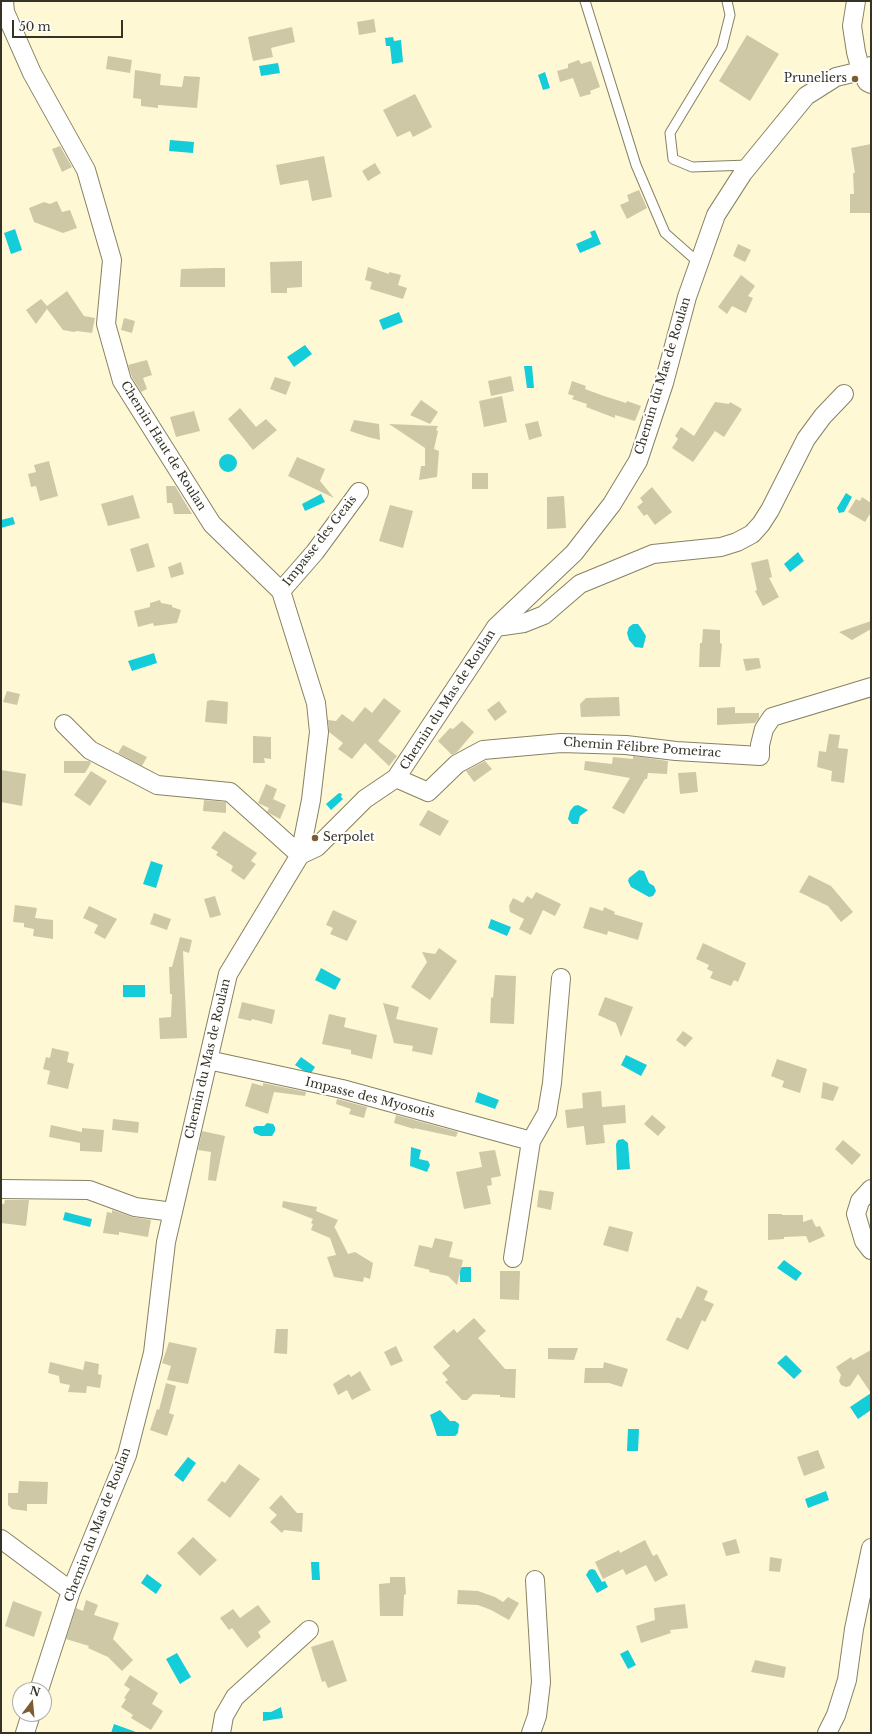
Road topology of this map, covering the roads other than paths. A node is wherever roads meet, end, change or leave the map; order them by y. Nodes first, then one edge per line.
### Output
1 (4, 1) edge
2 (585, 1) edge
3 (727, 1) edge
4 (856, 1) edge
5 (868, 74) edge
6 (749, 165) junction
7 (699, 263) junction
8 (844, 394) dead end
9 (359, 492) dead end
10 (281, 591) junction
11 (496, 627) junction
12 (871, 687) edge
13 (64, 724) dead end
14 (396, 778) junction
15 (300, 855) junction
16 (561, 978) dead end
17 (208, 1060) junction
18 (531, 1141) junction
19 (1, 1189) edge
20 (871, 1189) edge
21 (173, 1212) junction
22 (871, 1250) edge
23 (513, 1258) dead end
24 (1, 1539) edge
25 (871, 1548) edge
26 (535, 1580) dead end
27 (71, 1591) junction
28 (309, 1630) dead end
29 (42, 1682) edge
30 (28, 1722) edge
31 (25, 1733) edge
32 (221, 1733) edge
33 (531, 1733) edge
34 (828, 1733) edge

1 - 10 street, Chemin Haut de Roulan
2 - 7 lane
3 - 6 lane
4 - 5 street
5 - 6 street, Chemin du Mas de Roulan
6 - 7 street, Chemin du Mas de Roulan
7 - 11 street, Chemin du Mas de Roulan
8 - 11 street
9 - 10 street, Impasse des Geais
10 - 15 street, Chemin Haut de Roulan
11 - 14 street, Chemin du Mas de Roulan
12 - 14 street, Chemin Félibre Pomeirac
13 - 15 street
14 - 15 street, Chemin du Mas de Roulan
15 - 17 street, Chemin du Mas de Roulan
16 - 18 street
17 - 18 street, Impasse des Myosotis
17 - 21 street, Chemin du Mas de Roulan
18 - 23 street
19 - 21 street
20 - 22 street
21 - 27 street, Chemin du Mas de Roulan
24 - 27 street
25 - 34 street
26 - 33 street
27 - 29 street, Chemin du Mas de Roulan
28 - 32 street
30 - 31 street

